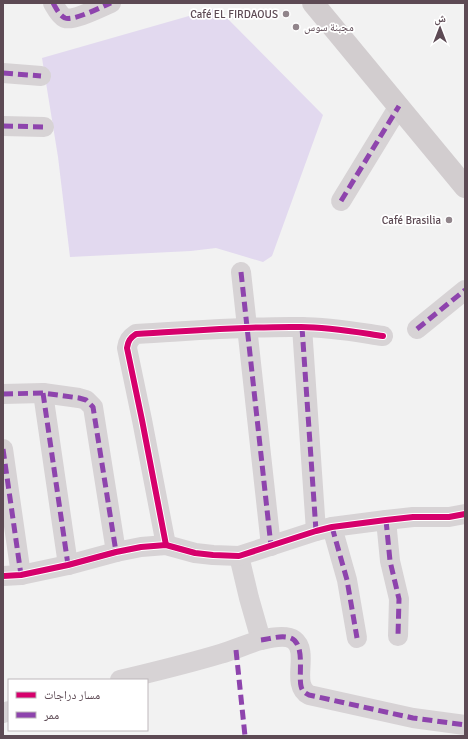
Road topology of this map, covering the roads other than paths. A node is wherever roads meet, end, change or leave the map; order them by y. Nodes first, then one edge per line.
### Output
1 (53, 3) edge
2 (313, 3) edge
3 (105, 4) edge
4 (3, 72) edge
5 (41, 76) dead end
6 (399, 106) junction
7 (3, 126) edge
8 (44, 127) dead end
9 (465, 187) edge
10 (342, 201) dead end
11 (241, 272) dead end
12 (465, 290) edge
13 (302, 327) junction
14 (246, 328) junction
15 (417, 329) dead end
16 (383, 336) dead end
17 (43, 393) junction
18 (3, 394) edge
19 (3, 449) edge
20 (465, 514) edge
21 (386, 520) junction
22 (324, 529) junction
23 (166, 545) junction
24 (271, 546) junction
25 (116, 552) junction
26 (239, 556) junction
27 (68, 565) junction
28 (12, 576) edge
29 (398, 636) dead end
30 (357, 638) dead end
31 (261, 640) junction
32 (124, 679) edge
33 (465, 725) edge

1 - 3 street
2 - 6 main road
4 - 5 street
6 - 9 main road
6 - 10 street
7 - 8 street
11 - 14 street
12 - 15 street
13 - 14 street
13 - 16 street
13 - 22 street
14 - 23 street
14 - 24 street
17 - 18 street
17 - 25 street
17 - 27 street
19 - 28 street
20 - 21 street
21 - 22 street
21 - 29 street
22 - 24 street
22 - 30 street
23 - 25 street
23 - 26 street
24 - 26 street
25 - 27 street
26 - 31 street
27 - 28 street
31 - 32 street
31 - 33 street

